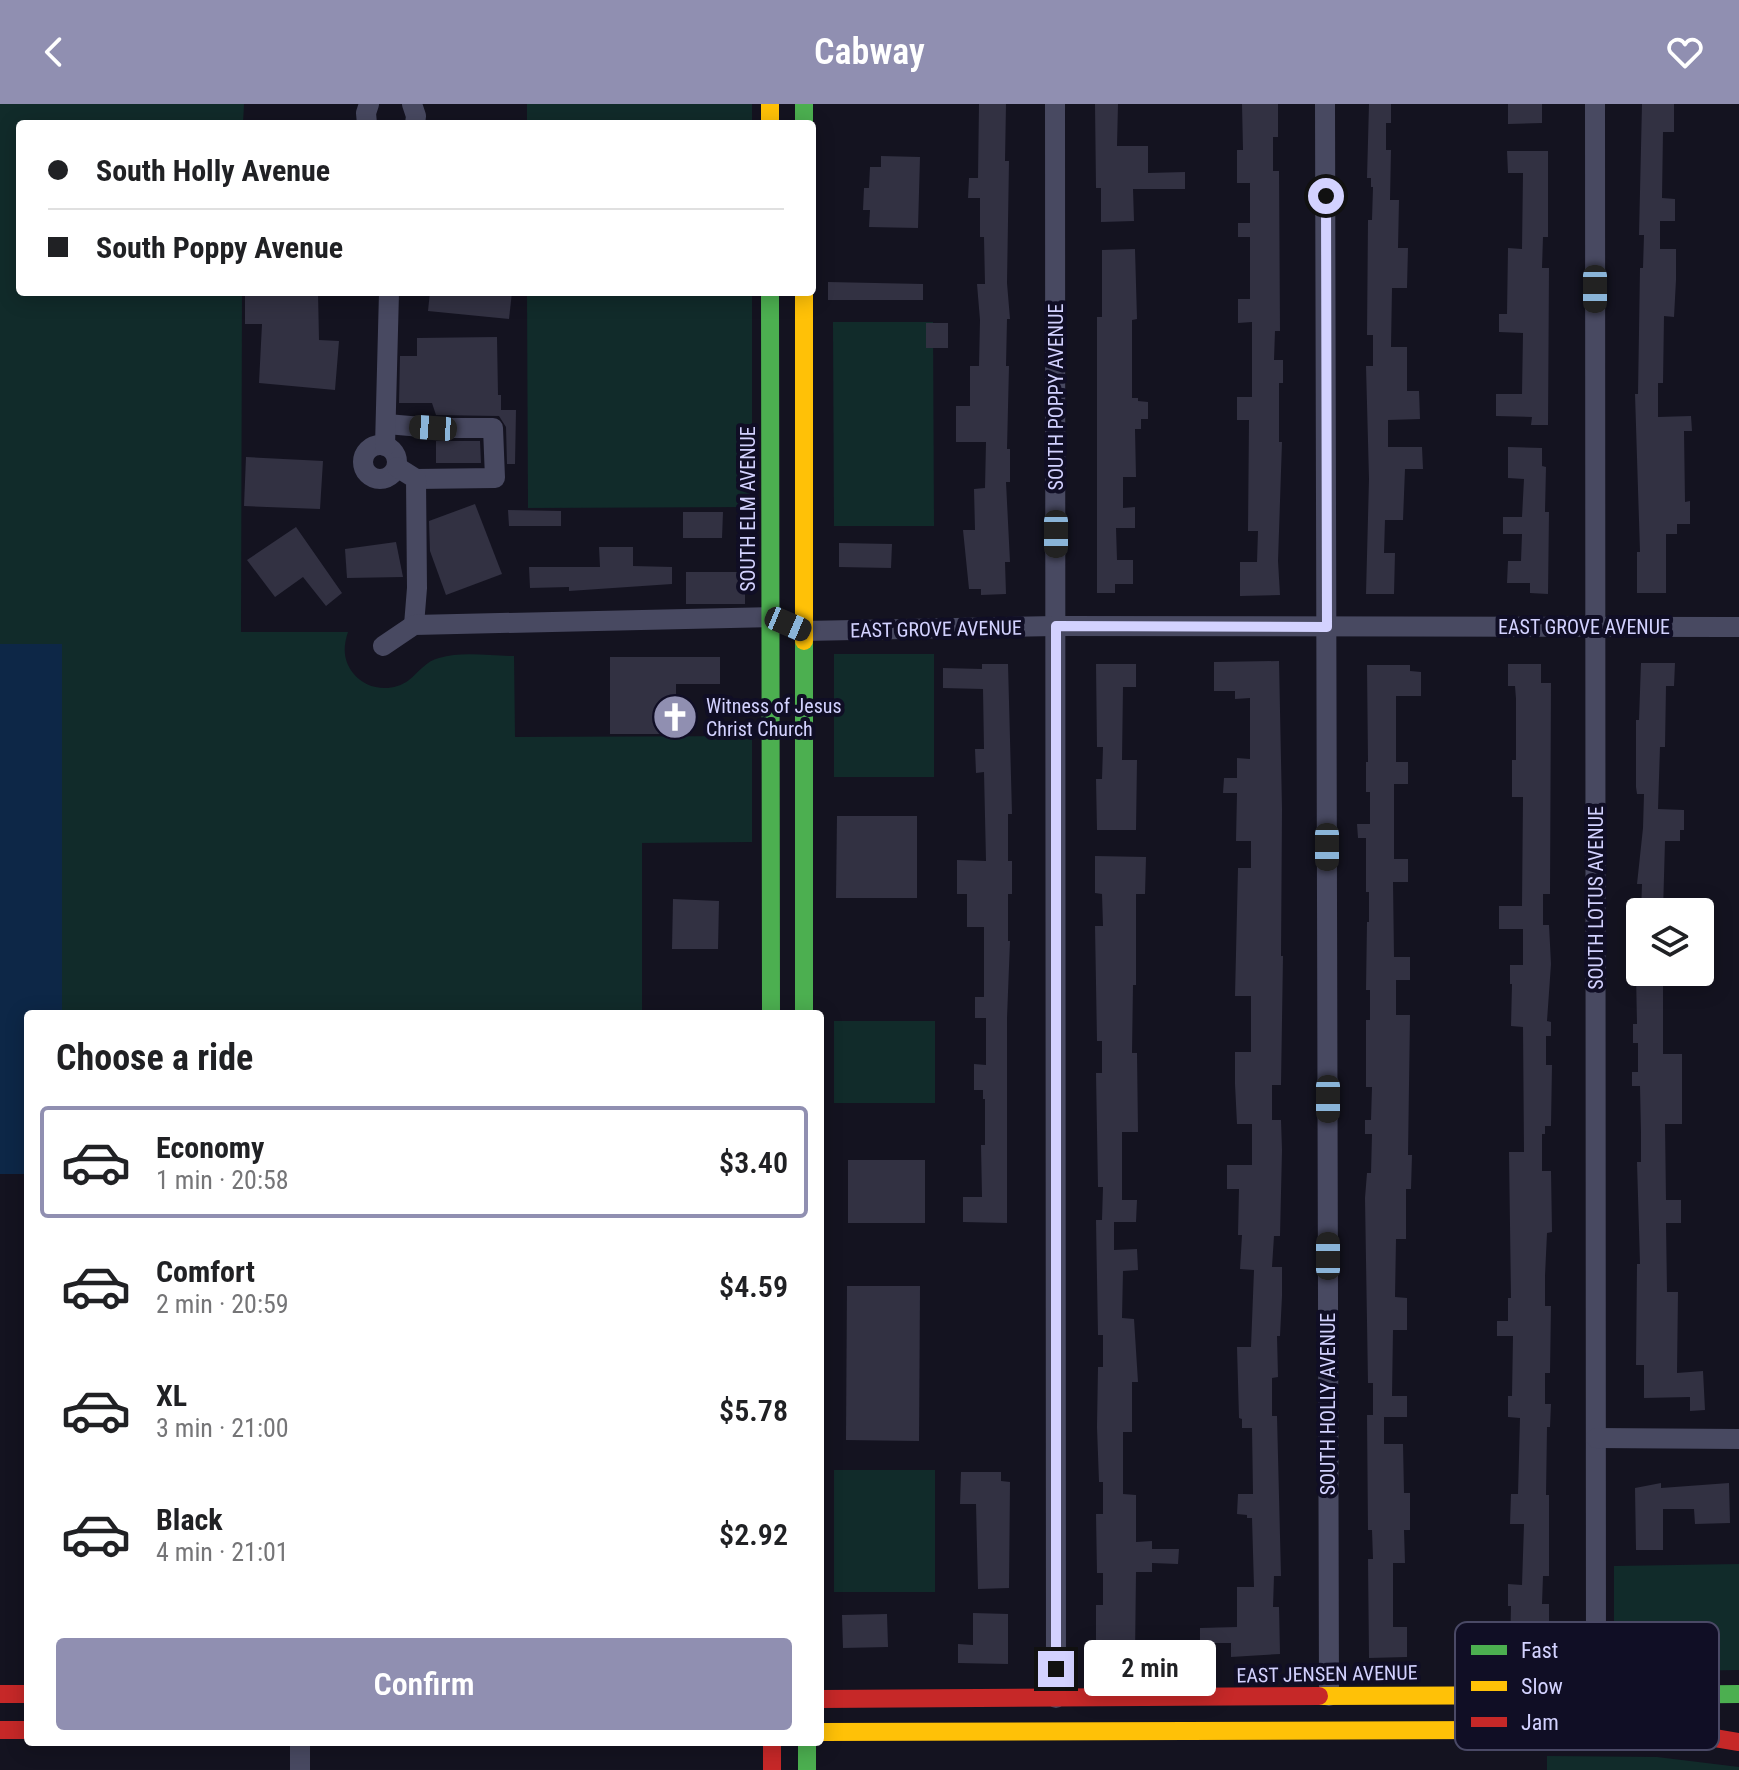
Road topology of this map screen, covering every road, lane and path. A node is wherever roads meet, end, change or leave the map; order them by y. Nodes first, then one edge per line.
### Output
1 (1055, 104) edge
2 (1325, 104) edge
3 (1595, 104) edge
4 (389, 296) edge
5 (770, 296) edge
6 (804, 296) edge
7 (387, 424) junction
8 (385, 446) junction
9 (397, 467) junction
10 (416, 479) junction
11 (771, 617) junction
12 (414, 625) junction
13 (1056, 626) junction
14 (1327, 627) junction
15 (1596, 627) junction
16 (1739, 627) edge
17 (804, 631) junction
18 (383, 646) dead end
19 (771, 1010) edge
20 (804, 1010) edge
21 (1596, 1438) junction
22 (1739, 1439) edge
23 (1596, 1622) edge
24 (0, 1694) edge
25 (24, 1694) edge
26 (1719, 1694) edge
27 (1739, 1694) edge
28 (1455, 1695) edge
29 (1329, 1696) junction
30 (1056, 1698) junction
31 (824, 1699) edge
32 (1719, 1729) edge
33 (1739, 1729) edge
34 (0, 1730) edge
35 (24, 1730) edge
36 (1455, 1731) edge
37 (824, 1732) edge
38 (1199, 1733) junction
39 (1719, 1739) edge
40 (1739, 1742) edge
41 (300, 1746) edge
42 (772, 1746) edge
43 (807, 1746) edge
44 (300, 1770) edge
45 (772, 1770) edge
46 (807, 1770) edge

1 - 13 street, SOUTH POPPY AVENUE
2 - 14 street, SOUTH HOLLY AVENUE
3 - 15 street, SOUTH LOTUS AVENUE
4 - 7 street
5 - 11 main road, SOUTH ELM AVENUE
6 - 17 main road
7 - 8 street
7 - 10 street
8 - 9 street
8 - 9 street
9 - 10 street
10 - 12 street
11 - 12 street, EAST GROVE AVENUE
11 - 17 street, EAST GROVE AVENUE
11 - 19 main road, SOUTH ELM AVENUE
12 - 18 street
13 - 14 street, EAST GROVE AVENUE
13 - 17 street, EAST GROVE AVENUE
13 - 30 street, SOUTH POPPY AVENUE
14 - 15 street, EAST GROVE AVENUE
14 - 29 street, SOUTH HOLLY AVENUE
15 - 16 street, EAST GROVE AVENUE
15 - 21 street, SOUTH LOTUS AVENUE
17 - 20 main road
21 - 22 street
21 - 23 street, SOUTH LOTUS AVENUE
24 - 25 main road
26 - 27 main road, EAST JENSEN AVENUE
28 - 29 main road, EAST JENSEN AVENUE
29 - 30 main road, EAST JENSEN AVENUE
29 - 38 main road
30 - 31 main road, EAST JENSEN AVENUE
32 - 33 main road
34 - 35 main road
36 - 38 main road
37 - 38 main road
39 - 40 main road
41 - 44 street
42 - 45 main road
43 - 46 main road

